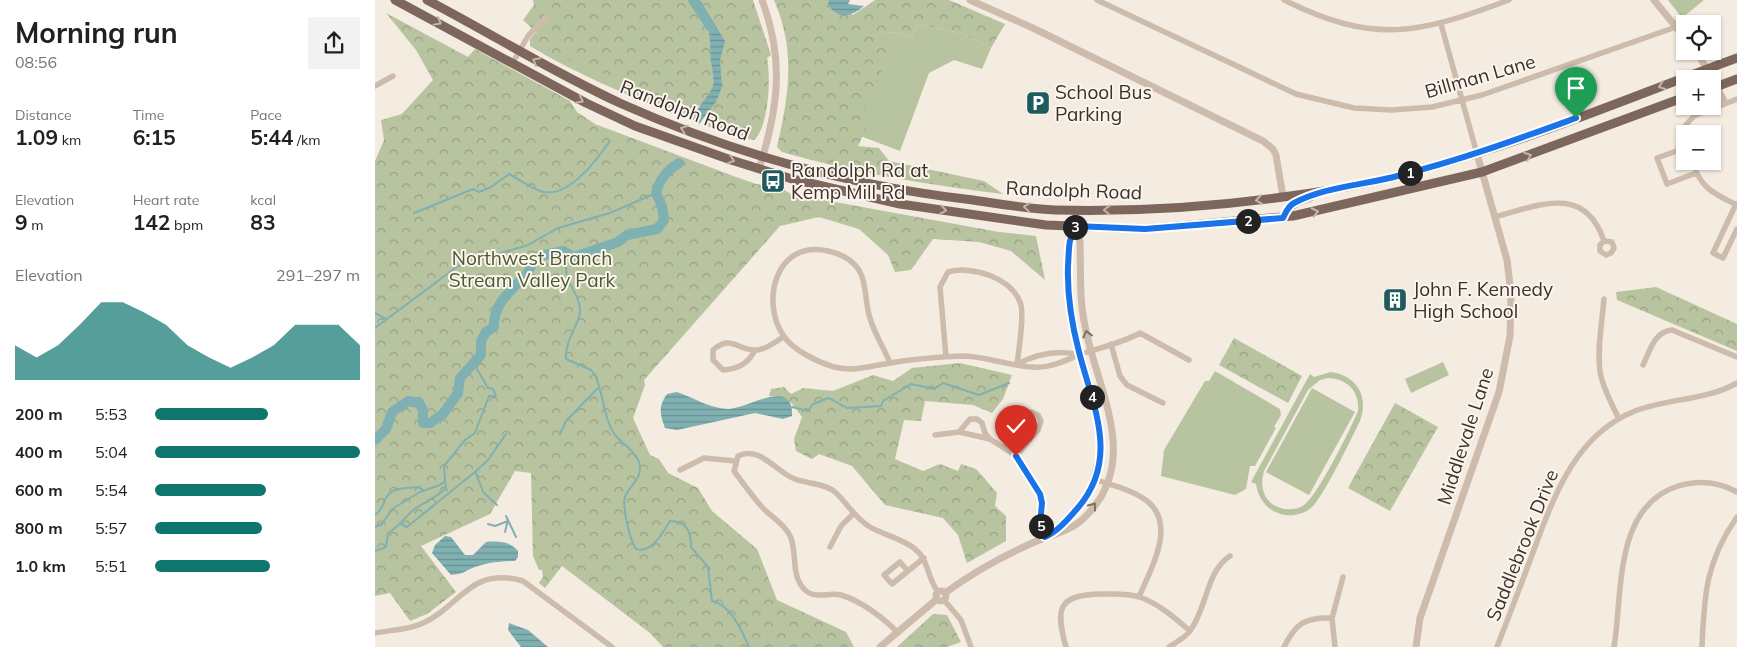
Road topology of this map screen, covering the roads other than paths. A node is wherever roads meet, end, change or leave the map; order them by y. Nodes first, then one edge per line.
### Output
1 (395, 0) edge
2 (427, 0) edge
3 (762, 0) edge
4 (972, 0) edge
5 (1097, 0) edge
6 (1284, 0) edge
7 (1509, 0) edge
8 (1654, 0) edge
9 (546, 17) dead end
10 (1441, 24) junction
11 (1676, 27) joint
12 (519, 52) junction
13 (1737, 58) edge
14 (1702, 60) edge
15 (512, 64) junction
16 (1708, 69) junction
17 (393, 76) dead end
18 (1737, 79) edge
19 (1721, 85) edge
20 (375, 86) edge
21 (1737, 99) edge
22 (1463, 100) junction
23 (1721, 100) edge
24 (1676, 101) edge
25 (1724, 104) junction
26 (1685, 125) edge
27 (1676, 151) edge
28 (1477, 154) junction
29 (763, 156) junction
30 (759, 170) junction
31 (1695, 170) edge
32 (1482, 172) junction
33 (1696, 173) junction
34 (1334, 189) junction
35 (1283, 197) junction
36 (1736, 205) edge
37 (1076, 210) junction
38 (1495, 217) junction
39 (1283, 218) junction
40 (1235, 222) junction
41 (1075, 226) junction
42 (1737, 229) edge
43 (1604, 240) dead end
44 (1604, 299) dead end
45 (783, 337) junction
46 (1111, 344) junction
47 (755, 350) junction
48 (1091, 351) junction
49 (1080, 355) junction
50 (946, 357) junction
51 (1737, 357) edge
52 (1189, 360) dead end
53 (891, 363) junction
54 (1017, 364) junction
55 (1643, 365) dead end
56 (1737, 383) edge
57 (1163, 404) dead end
58 (1619, 419) junction
59 (959, 432) junction
60 (935, 434) dead end
61 (990, 439) junction
62 (1004, 448) junction
63 (1016, 456) junction
64 (735, 461) junction
65 (679, 470) dead end
66 (1094, 479) junction
67 (1106, 484) junction
68 (1737, 492) edge
69 (853, 514) junction
70 (1737, 518) edge
71 (1055, 533) junction
72 (1045, 537) junction
73 (830, 547) dead end
74 (1230, 556) dead end
75 (924, 558) junction
76 (907, 570) dead end
77 (1343, 577) dead end
78 (941, 596) junction
79 (1139, 597) junction
80 (1332, 618) junction
81 (1190, 631) junction
82 (375, 633) edge
83 (898, 633) junction
84 (612, 647) edge
85 (880, 647) edge
86 (971, 647) edge
87 (1066, 647) edge
88 (1169, 647) edge
89 (1284, 647) edge
90 (1335, 647) edge
91 (1416, 647) edge
92 (1497, 647) edge
93 (1614, 647) edge
94 (1702, 647) edge

1 -> 15 main road, Randolph Road
2 - 12 main road, Randolph Road
3 - 29 street
4 - 35 street
5 - 22 street, Billman Lane
6 - 10 street
7 - 10 street
8 - 11 street
9 - 12 street
10 - 22 street
11 - 22 street, Billman Lane
12 - 15 street
29 -> 12 main road, Randolph Road
13 - 16 main road, Randolph Road
14 - 16 street
15 -> 30 main road, Randolph Road
16 -> 28 main road, Randolph Road
17 - 20 street
18 - 19 main road
21 - 25 street
22 - 28 street
23 - 25 street
32 -> 24 main road, Randolph Road
25 - 26 street
27 - 33 street
28 - 32 street, Middlevale Lane
28 - 34 main road, Randolph Road
29 - 30 street
37 -> 29 main road, Randolph Road
30 -> 41 main road, Randolph Road
31 - 33 street
32 - 38 street, Middlevale Lane
39 -> 32 main road, Randolph Road
33 - 36 street
34 - 35 main road, Randolph Road
34 - 39 main road
35 -> 37 main road, Randolph Road
35 - 40 main road
36 - 42 street
37 - 41 street
38 - 43 street
38 - 91 street, Middlevale Lane
39 - 40 main road, Randolph Road
40 - 41 main road, Randolph Road
48 -> 41 street
41 - 49 street
44 - 58 street
45 - 47 street
45 - 53 street
45 - 53 street
46 - 48 street
46 - 52 street
46 - 57 street
47 - 47 street
48 - 49 street
48 - 67 street
49 - 54 street
49 - 54 street
49 - 66 street
50 - 53 street
50 - 54 street
50 - 54 street
51 - 55 street
56 - 58 street, Saddlebrook Drive
58 - 92 street, Saddlebrook Drive
59 - 60 street
59 - 61 street
59 - 61 street
61 - 62 street
62 - 63 street
62 - 63 street
63 - 72 street
64 - 65 street
64 - 69 street
64 - 83 street
66 - 67 street
66 - 71 street
71 -> 67 street
67 - 79 street
68 - 93 street
69 - 73 street
69 - 75 street
70 - 94 street
71 - 72 street
72 - 78 street
74 - 81 street
75 - 76 street
75 - 78 street
77 - 80 street
78 - 83 street
78 - 86 street
79 - 81 street
79 - 87 street
80 - 89 street
80 - 90 street
81 - 88 street
82 - 84 street
83 - 85 street

